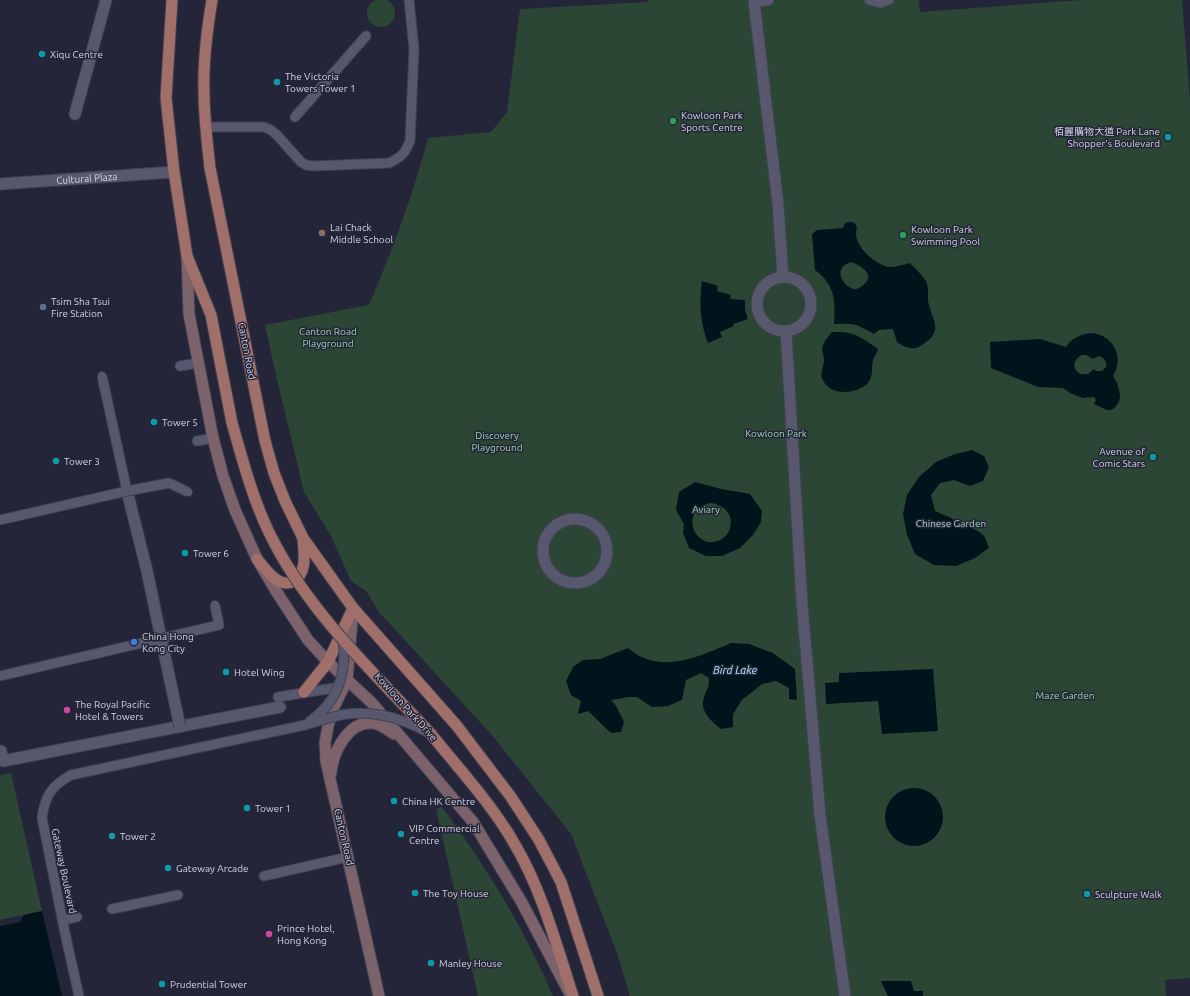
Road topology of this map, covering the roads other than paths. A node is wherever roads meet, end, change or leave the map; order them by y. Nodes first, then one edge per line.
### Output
1 (106, 0) edge
2 (172, 0) edge
3 (212, 0) edge
4 (410, 0) edge
5 (768, 0) edge
6 (869, 0) edge
7 (889, 0) edge
8 (366, 36) dead end
9 (75, 114) dead end
10 (295, 117) dead end
11 (206, 127) junction
12 (174, 172) junction
13 (0, 184) edge
14 (187, 256) junction
15 (783, 277) junction
16 (786, 331) junction
17 (198, 363) junction
18 (180, 366) dead end
19 (102, 376) dead end
20 (213, 438) junction
21 (196, 441) dead end
22 (127, 491) junction
23 (188, 492) dead end
24 (573, 519) joint
25 (0, 520) edge
26 (303, 538) junction
27 (258, 559) junction
28 (214, 605) dead end
29 (353, 608) junction
30 (161, 638) junction
31 (343, 638) junction
32 (328, 662) junction
33 (0, 676) edge
34 (347, 680) junction
35 (304, 692) junction
36 (279, 702) joint
37 (305, 725) junction
38 (180, 727) junction
39 (431, 734) junction
40 (402, 740) junction
41 (1, 751) edge
42 (330, 778) junction
43 (348, 857) junction
44 (264, 876) dead end
45 (178, 895) dead end
46 (117, 906) dead end
47 (77, 917) dead end
48 (63, 920) junction
49 (79, 996) edge
50 (379, 996) edge
51 (572, 996) edge
52 (598, 996) edge
53 (845, 996) edge

1 - 9 street
2 - 12 main road
3 - 11 main road, Canton Road
4 - 11 lane
5 - 15 street
6 - 7 lane
8 - 10 lane
11 - 26 main road, Canton Road
12 - 13 street, Cultural Plaza
12 - 14 main road
14 - 17 main road
14 - 31 main road, Kowloon Park Drive, bridge
15 - 16 street
15 - 16 street
16 - 53 street
17 - 18 lane
17 - 20 main road
19 - 22 lane, bridge
20 - 21 lane
20 - 27 main road
22 - 23 lane, bridge
22 - 25 lane, bridge
22 - 30 street
24 - 24 street
26 - 27 main road
26 - 29 main road, Canton Road
27 - 32 main road
28 - 30 lane, bridge
29 - 32 main road
29 - 34 main road, Canton Road
29 - 52 main road
30 - 33 lane, bridge
30 - 38 street, bridge
31 - 37 lane, bridge
31 - 39 main road, Kowloon Park Drive, bridge
32 - 34 main road
32 - 35 main road
34 - 35 lane
34 - 40 main road
34 - 42 main road, Canton Road
35 - 36 lane
36 - 38 street
37 - 39 lane, Gateway Boulevard, bridge
37 - 48 lane, Gateway Boulevard
38 - 41 street
39 - 51 main road, Kowloon Park Drive
40 - 42 main road
40 - 51 main road, Kowloon Park Drive
42 - 43 main road, Canton Road
43 - 44 lane
43 - 50 main road, Canton Road
45 - 46 lane
47 - 48 lane
48 - 49 lane, Gateway Boulevard

